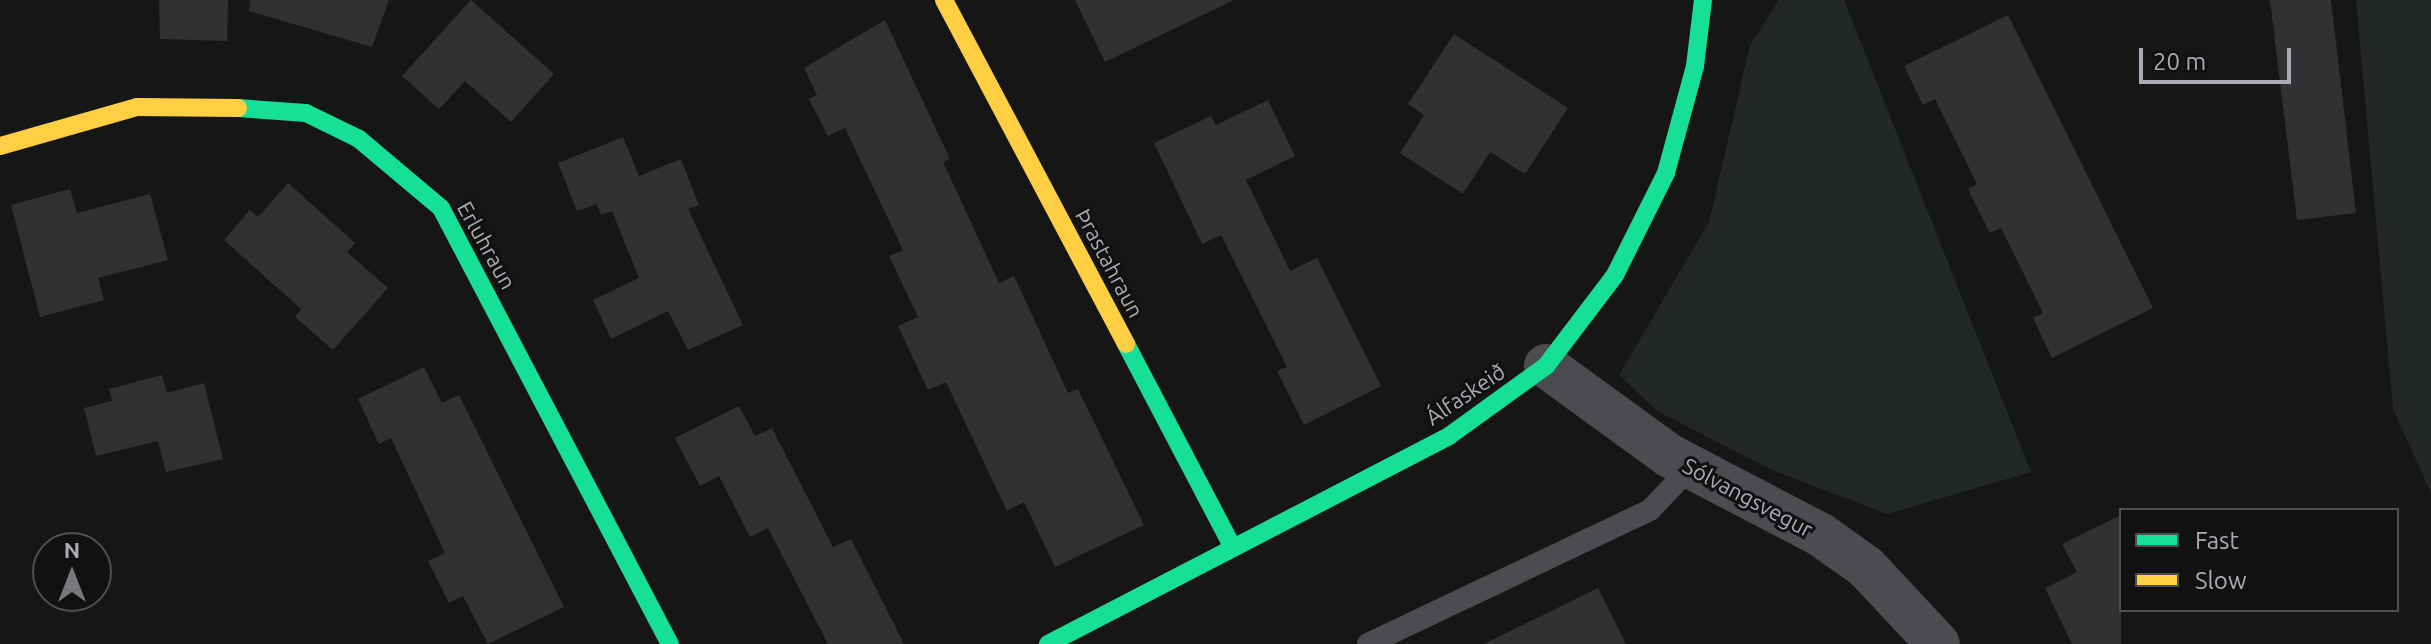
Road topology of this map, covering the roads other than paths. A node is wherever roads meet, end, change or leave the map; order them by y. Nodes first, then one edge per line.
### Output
1 (944, 0) edge
2 (1703, 0) edge
3 (0, 146) edge
4 (1546, 366) junction
5 (1691, 467) junction
6 (1233, 548) junction
7 (670, 644) edge
8 (1048, 644) edge
9 (1368, 644) edge
10 (1938, 644) edge

1 - 6 street, Þrastahraun
2 - 4 street, Álfaskeið
3 - 7 street, Erluhraun
4 - 5 street, Sólvangsvegur
4 - 6 street, Álfaskeið
5 - 9 lane
5 - 10 street, Sólvangsvegur
6 - 8 street, Álfaskeið

